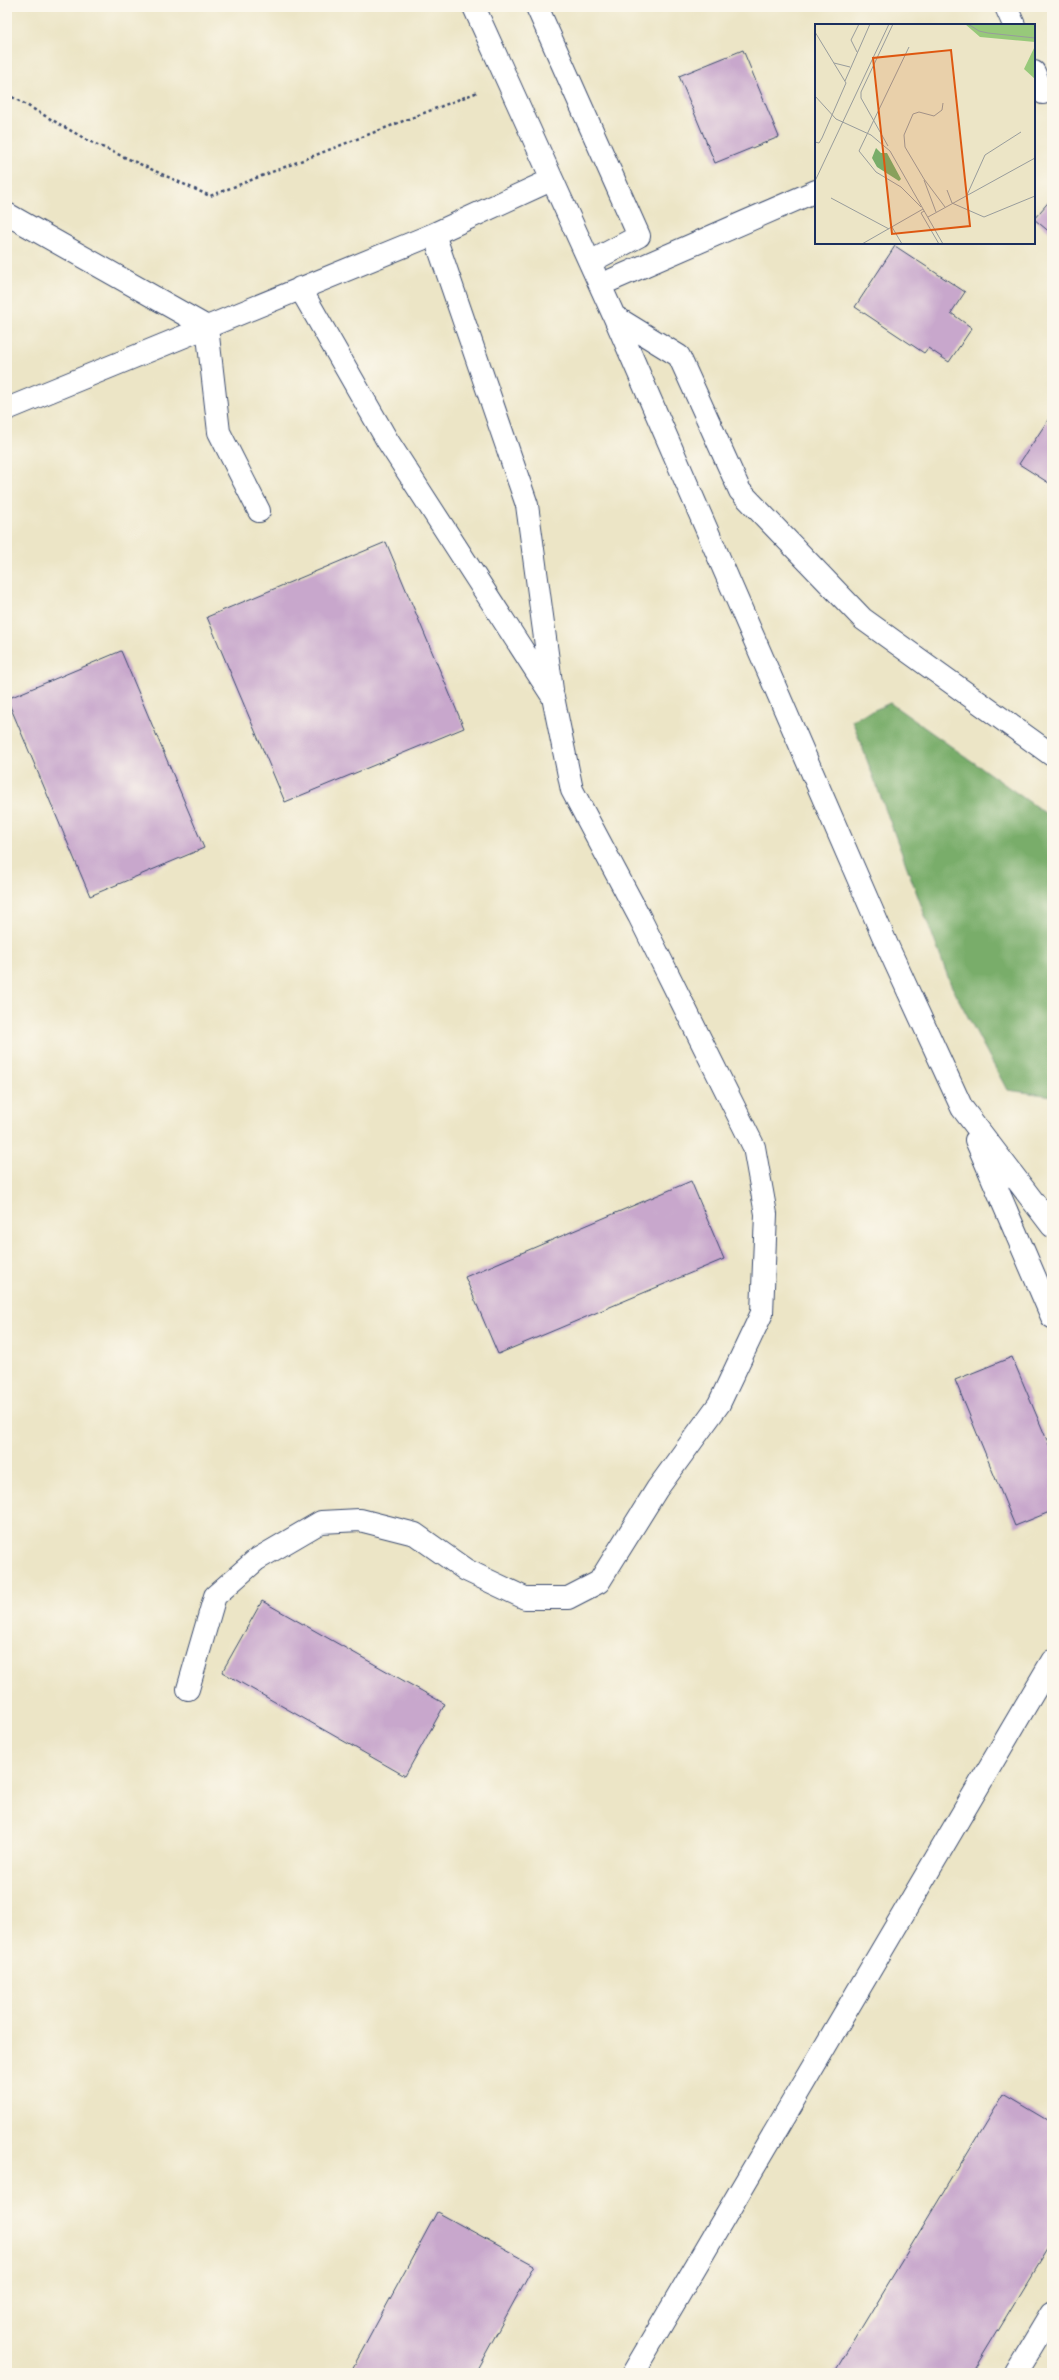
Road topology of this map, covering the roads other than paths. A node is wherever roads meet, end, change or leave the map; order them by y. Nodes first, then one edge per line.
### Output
1 (474, 7) edge
2 (537, 7) edge
3 (1006, 7) edge
4 (1014, 24) edge
5 (1035, 74) edge
6 (1043, 93) edge
7 (551, 180) junction
8 (815, 191) edge
9 (7, 214) edge
10 (434, 234) junction
11 (590, 262) junction
12 (600, 285) junction
13 (300, 288) junction
14 (614, 316) junction
15 (207, 327) junction
16 (7, 409) edge
17 (259, 511) dead end
18 (553, 697) junction
19 (1052, 755) edge
20 (962, 1108) junction
21 (1052, 1226) edge
22 (1052, 1317) edge
23 (1052, 1661) edge
24 (188, 1689) dead end
25 (1052, 2313) edge
26 (634, 2373) edge
27 (1016, 2373) edge

1 - 7 street
2 - 11 street
3 - 4 street
5 - 6 street
7 - 10 street
7 - 11 street
8 - 12 street
9 - 15 street
10 - 13 street
10 - 18 street
11 - 12 street
12 - 14 street
13 - 15 street
13 - 18 street
14 - 19 street
14 - 20 street
15 - 16 street
15 - 17 street
18 - 24 street
20 - 21 street
20 - 22 street
23 - 26 street
25 - 27 street

